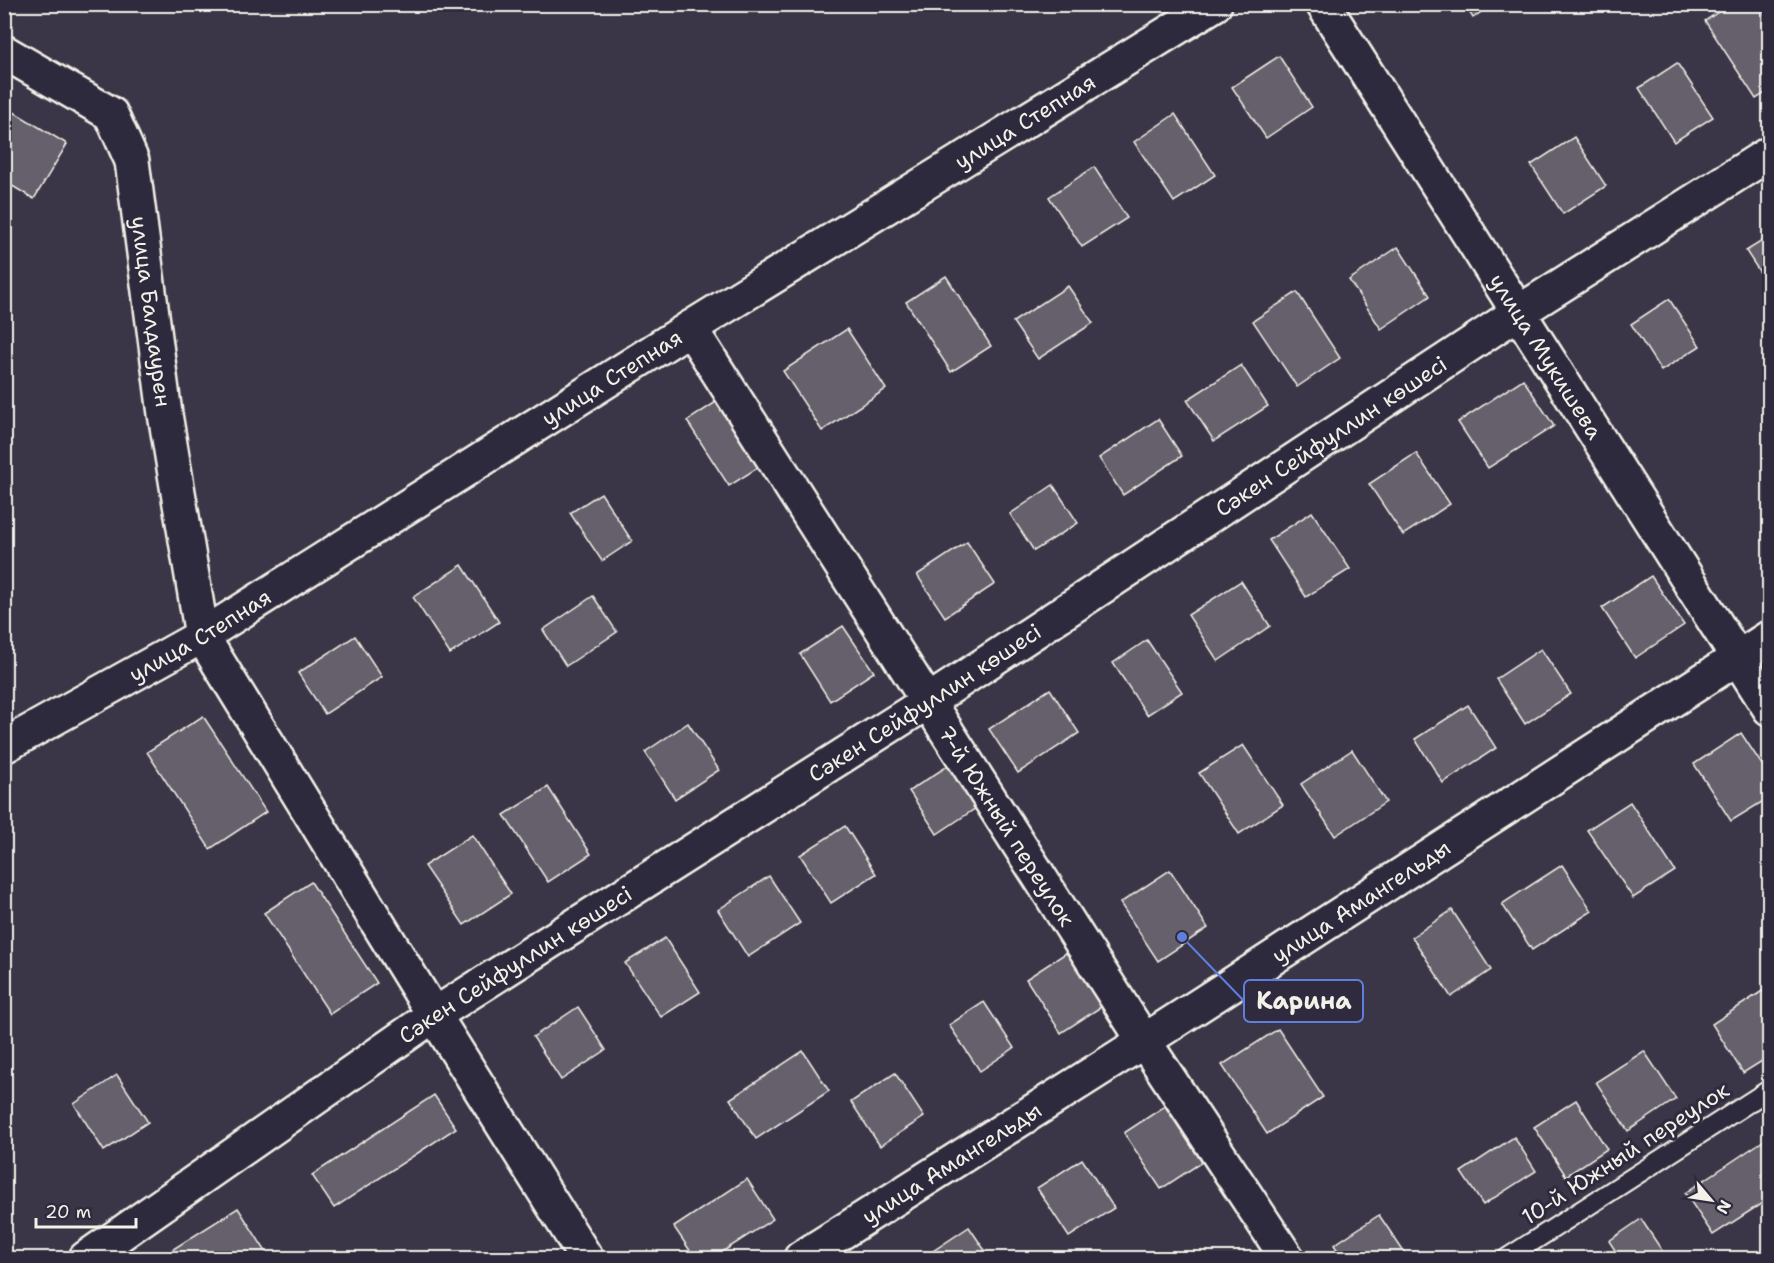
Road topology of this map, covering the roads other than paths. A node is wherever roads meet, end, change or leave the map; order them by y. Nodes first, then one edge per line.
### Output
1 (1215, 4) edge
2 (1323, 4) edge
3 (4, 52) edge
4 (1770, 153) edge
5 (1519, 312) junction
6 (690, 328) junction
7 (202, 636) junction
8 (1770, 637) edge
9 (1737, 658) junction
10 (929, 701) junction
11 (1770, 709) edge
12 (4, 746) edge
13 (434, 1015) junction
14 (1144, 1041) junction
15 (1770, 1089) edge
16 (86, 1258) edge
17 (586, 1258) edge
18 (801, 1258) edge
19 (1287, 1258) edge
20 (1507, 1258) edge

1 - 6 street, улица Степная
2 - 5 street, улица Мукишева
3 - 7 street, улица Балдаурен
4 - 5 street, Сәкен Сейфуллин көшесі
5 - 9 street, улица Мукишева
5 - 10 street, Сәкен Сейфуллин көшесі
6 - 7 street, улица Степная
6 - 10 street, 7-й Южный переулок
7 - 12 street, улица Степная
7 - 13 street
8 - 9 street, улица Амангельды
9 - 11 street, улица Мукишева
9 - 14 street, улица Амангельды
10 - 13 street, Сәкен Сейфуллин көшесі
10 - 14 street, 7-й Южный переулок
13 - 16 street, Сәкен Сейфуллин көшесі
13 - 17 street
14 - 18 street, улица Амангельды
14 - 19 street, 7-й Южный переулок
15 - 20 lane, 10-й Южный переулок

